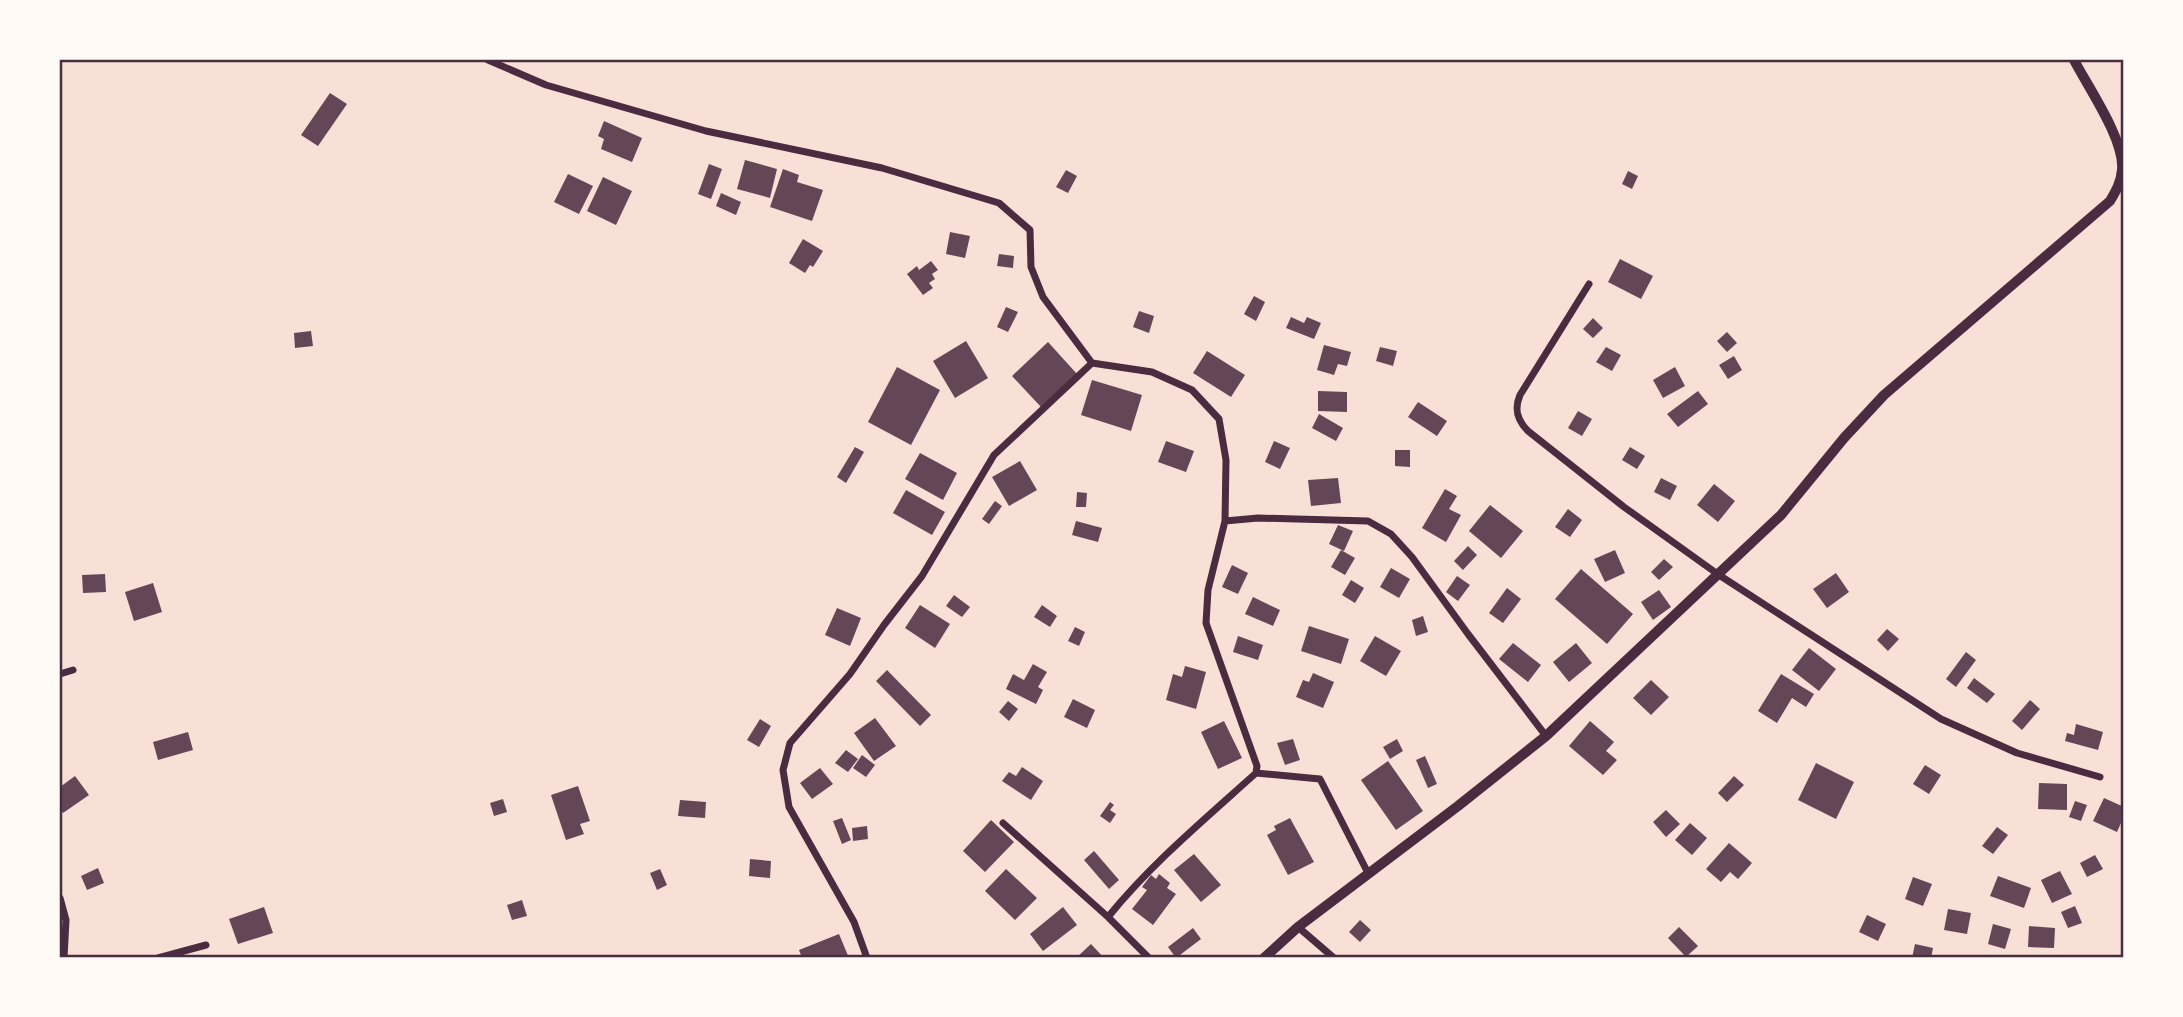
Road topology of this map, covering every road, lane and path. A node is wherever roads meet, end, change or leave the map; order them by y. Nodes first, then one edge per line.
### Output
1 (488, 60) edge
2 (2074, 60) edge
3 (2121, 187) edge
4 (1589, 284) dead end
5 (1092, 363) junction
6 (1225, 521) junction
7 (1719, 575) junction
8 (73, 670) dead end
9 (60, 674) edge
10 (1546, 736) junction
11 (1256, 773) junction
12 (2100, 777) dead end
13 (1003, 823) dead end
14 (1367, 873) junction
15 (60, 898) edge
16 (1108, 917) junction
17 (1298, 928) junction
18 (206, 945) dead end
19 (64, 957) edge
20 (158, 957) edge
21 (867, 957) edge
22 (1149, 957) edge
23 (1264, 957) edge
24 (1334, 957) edge

1 - 5 street
2 - 3 street
3 - 7 street
4 - 7 street
5 - 6 street
5 - 21 street
6 - 10 street
6 - 11 street
7 - 10 street
7 - 12 street
8 - 9 street
10 - 14 street
11 - 14 street
11 - 16 street
13 - 16 street
14 - 17 street
15 - 19 street
16 - 22 street
17 - 23 street
17 - 24 street
18 - 20 street

